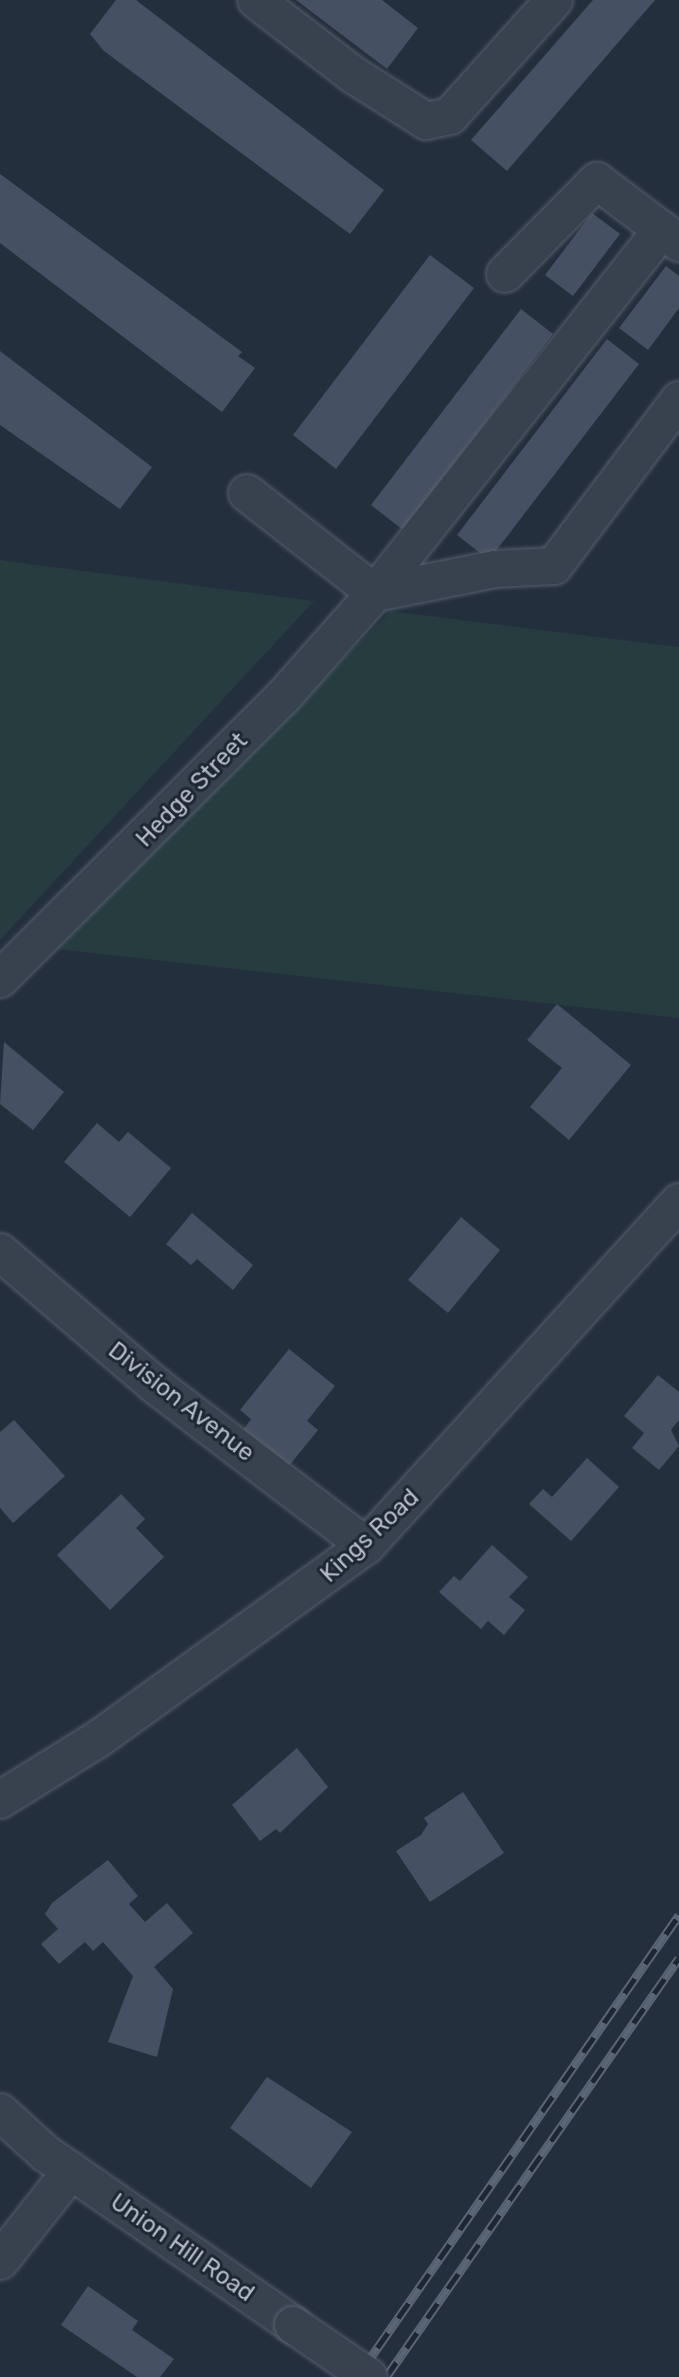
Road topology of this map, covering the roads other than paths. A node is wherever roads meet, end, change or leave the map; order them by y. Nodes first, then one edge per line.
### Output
1 (256, 0) edge
2 (554, 0) edge
3 (670, 237) edge
4 (505, 274) dead end
5 (679, 400) edge
6 (247, 493) dead end
7 (375, 593) junction
8 (0, 979) edge
9 (679, 1202) edge
10 (0, 1252) edge
11 (366, 1546) junction
12 (0, 1800) edge
13 (0, 2112) edge
14 (71, 2171) junction
15 (0, 2261) edge
16 (369, 2377) edge

1 - 2 street
3 - 4 street
3 - 7 street, Hedge Street
5 - 7 street
6 - 7 street
7 - 8 street, Hedge Street
9 - 11 street, Kings Road
10 - 11 street, Division Avenue
11 - 12 street, Kings Road
13 - 14 street, Union Hill Road
14 - 15 street
14 - 16 street, Union Hill Road, bridge

